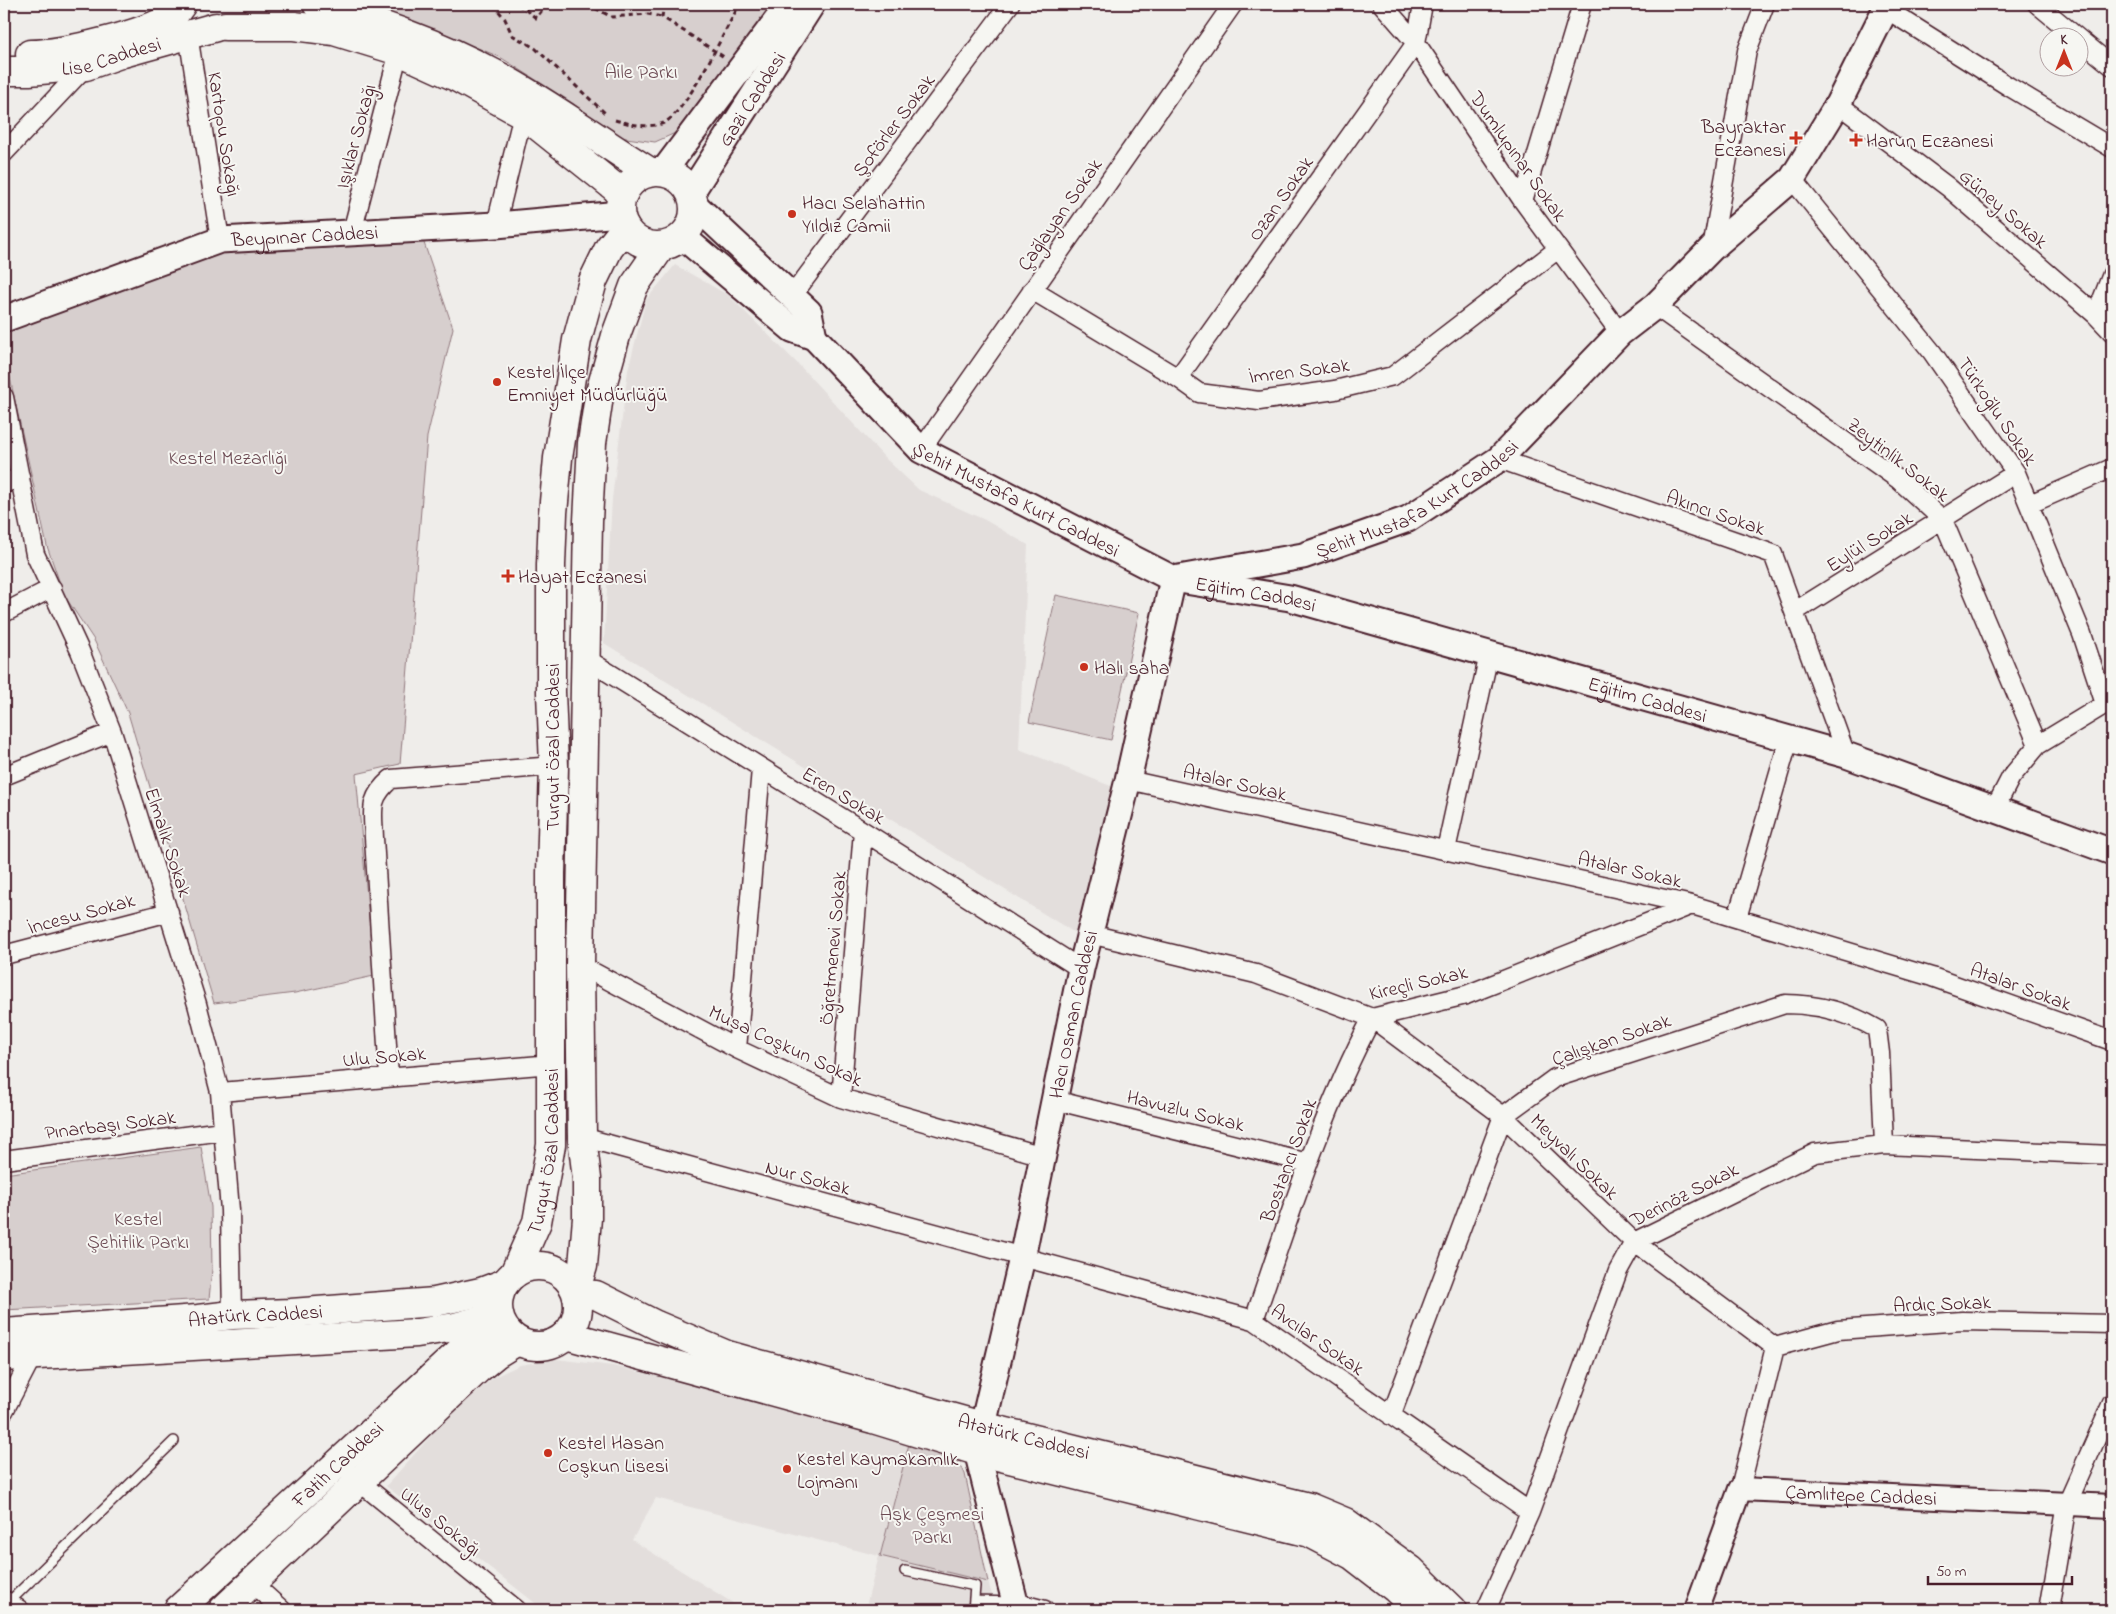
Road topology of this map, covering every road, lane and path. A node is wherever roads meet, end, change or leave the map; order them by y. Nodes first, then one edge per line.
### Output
1 (182, 4) edge
2 (190, 4) edge
3 (243, 4) edge
4 (316, 4) edge
5 (493, 4) edge
6 (518, 4) edge
7 (547, 4) edge
8 (587, 4) edge
9 (664, 4) edge
10 (740, 4) edge
11 (789, 4) edge
12 (812, 4) edge
13 (1010, 4) edge
14 (1233, 4) edge
15 (1382, 4) edge
16 (1423, 4) edge
17 (1582, 4) edge
18 (1764, 4) edge
19 (2037, 4) edge
20 (1887, 6) edge
21 (662, 17) junction
22 (220, 26) junction
23 (2066, 28) edge
24 (188, 34) junction
25 (1416, 43) junction
26 (2088, 46) edge
27 (399, 51) junction
28 (715, 52) junction
29 (4, 54) edge
30 (86, 66) junction
31 (742, 66) junction
32 (2112, 66) edge
33 (4, 71) edge
34 (1838, 104) junction
35 (523, 114) junction
36 (2112, 148) edge
37 (4, 153) edge
38 (656, 172) junction
39 (1792, 179) junction
40 (693, 199) junction
41 (1523, 201) junction
42 (622, 212) junction
43 (496, 225) junction
44 (352, 232) junction
45 (220, 240) junction
46 (672, 242) junction
47 (1712, 248) junction
48 (1558, 249) junction
49 (2112, 274) edge
50 (1032, 290) junction
51 (792, 296) junction
52 (1655, 306) junction
53 (2096, 315) junction
54 (4, 318) edge
55 (2112, 332) edge
56 (1620, 333) junction
57 (814, 337) junction
58 (1178, 378) junction
59 (4, 396) edge
60 (921, 450) junction
61 (1499, 459) junction
62 (2112, 468) edge
63 (2016, 473) junction
64 (20, 476) junction
65 (4, 484) edge
66 (2030, 504) junction
67 (1943, 520) junction
68 (1174, 578) junction
69 (52, 588) junction
70 (1794, 612) junction
71 (4, 613) edge
72 (1489, 654) junction
73 (585, 658) junction
74 (2109, 702) edge
75 (112, 732) junction
76 (1789, 739) junction
77 (2038, 745) junction
78 (1846, 755) junction
79 (554, 766) junction
80 (761, 769) junction
81 (4, 776) edge
82 (1128, 780) junction
83 (1994, 810) junction
84 (863, 831) junction
85 (1446, 850) junction
86 (2112, 852) edge
87 (1692, 905) junction
88 (169, 912) junction
89 (1737, 918) junction
90 (1090, 934) junction
91 (4, 955) edge
92 (580, 965) junction
93 (1081, 969) junction
94 (1372, 1018) junction
95 (2112, 1042) edge
96 (737, 1049) junction
97 (552, 1064) junction
98 (389, 1077) junction
99 (220, 1092) junction
100 (841, 1098) junction
101 (1054, 1100) junction
102 (1504, 1116) junction
103 (222, 1131) junction
104 (582, 1137) junction
105 (1884, 1145) junction
106 (2112, 1155) edge
107 (1043, 1156) junction
108 (4, 1160) edge
109 (1308, 1163) junction
110 (1634, 1242) junction
111 (1022, 1258) junction
112 (510, 1278) junction
113 (575, 1290) junction
114 (232, 1315) junction
115 (1254, 1320) junction
116 (2112, 1324) edge
117 (506, 1326) junction
118 (4, 1333) edge
119 (566, 1335) junction
120 (35, 1343) junction
121 (1775, 1347) junction
122 (4, 1357) edge
123 (2112, 1403) edge
124 (876, 1408) junction
125 (4, 1411) edge
126 (1391, 1416) junction
127 (980, 1439) junction
128 (174, 1441) dead end
129 (339, 1463) junction
130 (360, 1483) junction
131 (1740, 1488) junction
132 (2067, 1504) junction
133 (2112, 1506) edge
134 (1530, 1512) junction
135 (905, 1571) dead end
136 (252, 1583) junction
137 (11, 1604) edge
138 (973, 1606) edge
139 (1015, 1606) edge
140 (178, 1610) edge
141 (223, 1610) edge
142 (282, 1610) edge
143 (517, 1610) edge
144 (1045, 1610) edge
145 (1418, 1610) edge
146 (1452, 1610) edge
147 (1486, 1610) edge
148 (1696, 1610) edge
149 (2049, 1610) edge

1 - 29 main road
2 - 22 main road
3 - 22 main road
4 - 38 main road
5 - 28 path
6 - 7 path
8 - 21 path
9 - 21 path
10 - 28 path
11 - 31 main road, Gazi Caddesi
12 - 40 main road, Gazi Caddesi
13 - 51 street, Şoförler Sokak
14 - 50 street, Çağlayan Sokak
15 - 25 street, Dumlupınar Sokak
16 - 25 street
17 - 41 street
18 - 47 street
19 - 23 street
20 - 34 main road, Şehit Mustafa Kurt Caddesi
20 - 36 street
21 - 28 path
22 - 24 main road, Lise Caddesi
22 - 27 main road, Lise Caddesi
24 - 30 main road, Lise Caddesi
24 - 45 street, Kartopu Sokağı
25 - 41 street, Dumlupınar Sokak
25 - 58 street, Ozan Sokak
26 - 32 street
27 - 35 main road, Lise Caddesi
27 - 44 street, Işıklar Sokağı
28 - 31 path
30 - 33 main road, Lise Caddesi
30 - 37 street
31 - 38 main road, Gazi Caddesi
34 - 39 main road, Şehit Mustafa Kurt Caddesi
34 - 53 street, Güney Sokak
35 - 42 main road, Lise Caddesi
35 - 43 street
38 - 40 main road
38 - 42 main road
39 - 47 main road, Şehit Mustafa Kurt Caddesi
39 - 63 street, Türkoğlu Sokak
40 - 46 main road
40 - 51 main road
41 - 48 street, Dumlupınar Sokak
42 - 43 main road, Beypınar Caddesi
42 - 46 main road
42 - 79 main road, Turgut Özal Caddesi
43 - 44 main road, Beypınar Caddesi
44 - 45 main road, Beypınar Caddesi
45 - 54 main road, Beypınar Caddesi
46 - 57 main road, Şehit Mustafa Kurt Caddesi
46 - 73 main road, Turgut Özal Caddesi
47 - 52 main road, Şehit Mustafa Kurt Caddesi
48 - 56 street, Dumlupınar Sokak
48 - 58 street, İmren Sokak
49 - 53 street
50 - 58 street, İmren Sokak
50 - 60 street, Çağlayan Sokak
51 - 57 main road
52 - 56 main road, Şehit Mustafa Kurt Caddesi
52 - 67 street, Zeytinlik Sokak
53 - 55 street, Güney Sokak
56 - 61 main road, Şehit Mustafa Kurt Caddesi
57 - 60 main road, Şehit Mustafa Kurt Caddesi
59 - 64 street, Elmalık Sokak
60 - 68 main road, Şehit Mustafa Kurt Caddesi
61 - 68 main road, Şehit Mustafa Kurt Caddesi
61 - 70 street, Akıncı Sokak
62 - 66 street
63 - 66 street, Türkoğlu Sokak
63 - 67 street, Eylül Sokak
64 - 65 street
64 - 69 street, Elmalık Sokak
66 - 74 street, Türkoğlu Sokak
67 - 70 street, Eylül Sokak
67 - 77 street, Zeytinlik Sokak
68 - 72 main road, Eğitim Caddesi
68 - 82 main road, Hacı Osman Caddesi
69 - 71 street
69 - 75 street, Elmalık Sokak
70 - 78 street, Akıncı Sokak
72 - 76 main road, Eğitim Caddesi
72 - 85 street
73 - 80 street, Eren Sokak
73 - 92 main road, Turgut Özal Caddesi
74 - 77 street
75 - 81 street
75 - 88 street, Elmalık Sokak
76 - 78 main road, Eğitim Caddesi
76 - 89 street
77 - 83 street
78 - 83 main road, Eğitim Caddesi
79 - 97 main road, Turgut Özal Caddesi
79 - 98 street
80 - 84 street, Eren Sokak
80 - 96 street
82 - 85 street, Atalar Sokak
82 - 90 main road, Hacı Osman Caddesi
83 - 86 main road, Eğitim Caddesi
84 - 93 street, Eren Sokak
84 - 100 street, Öğretmenevi Sokak
85 - 87 street, Atalar Sokak
87 - 89 street, Atalar Sokak
87 - 94 street, Kireçli Sokak
88 - 91 street, İncesu Sokak
88 - 99 street, Elmalık Sokak
89 - 95 street, Atalar Sokak
90 - 93 main road, Hacı Osman Caddesi
90 - 94 street, Kireçli Sokak
92 - 96 street, Musa Coşkun Sokak
92 - 104 main road, Turgut Özal Caddesi
93 - 101 main road, Hacı Osman Caddesi
94 - 102 street, Meyvalı Sokak
94 - 109 street, Bostancı Sokak
96 - 100 street, Musa Coşkun Sokak
97 - 98 street, Ulu Sokak
97 - 112 main road, Turgut Özal Caddesi
98 - 99 street, Ulu Sokak
99 - 103 street, Elmalık Sokak
100 - 107 street, Musa Coşkun Sokak
101 - 107 main road, Hacı Osman Caddesi
101 - 109 street, Havuzlu Sokak
102 - 105 street, Çalışkan Sokak
102 - 110 street, Meyvalı Sokak
102 - 126 street
103 - 108 street, Pınarbaşı Sokak
103 - 114 street, Elmalık Sokak
104 - 111 street, Nur Sokak
104 - 113 main road, Turgut Özal Caddesi
105 - 106 street, Derinöz Sokak
105 - 110 street, Derinöz Sokak
107 - 111 main road, Hacı Osman Caddesi
109 - 115 street, Bostancı Sokak
110 - 121 street, Meyvalı Sokak
110 - 134 street, Derinöz Sokak
111 - 115 street, Avcılar Sokak
111 - 127 main road, Hacı Osman Caddesi
112 - 113 main road
112 - 114 main road, Atatürk Caddesi
112 - 117 main road
113 - 119 main road
113 - 124 main road, Atatürk Caddesi
114 - 120 main road, Atatürk Caddesi
115 - 126 street, Avcılar Sokak
116 - 121 street, Ardıç Sokak
117 - 119 main road
117 - 120 main road, Atatürk Caddesi
117 - 129 main road, Fatih Caddesi
117 - 130 main road, Fatih Caddesi
118 - 120 main road, Atatürk Caddesi
119 - 124 main road, Atatürk Caddesi
120 - 122 main road, Atatürk Caddesi
120 - 125 street
121 - 131 street
123 - 132 street
124 - 127 main road, Atatürk Caddesi
126 - 134 street, Avcılar Sokak
127 - 139 main road
127 - 145 main road, Atatürk Caddesi
127 - 146 main road, Atatürk Caddesi
128 - 137 lane
129 - 130 street, Ulus Sokağı
129 - 140 main road, Fatih Caddesi
130 - 136 main road, Fatih Caddesi
130 - 143 street, Ulus Sokağı
131 - 132 street, Çamlıtepe Caddesi
131 - 148 street
132 - 133 street, Çamlıtepe Caddesi
132 - 149 street
134 - 147 street, Derinöz Sokak
135 - 138 lane
136 - 141 main road, Fatih Caddesi
136 - 142 street
138 - 139 lane
139 - 144 street

